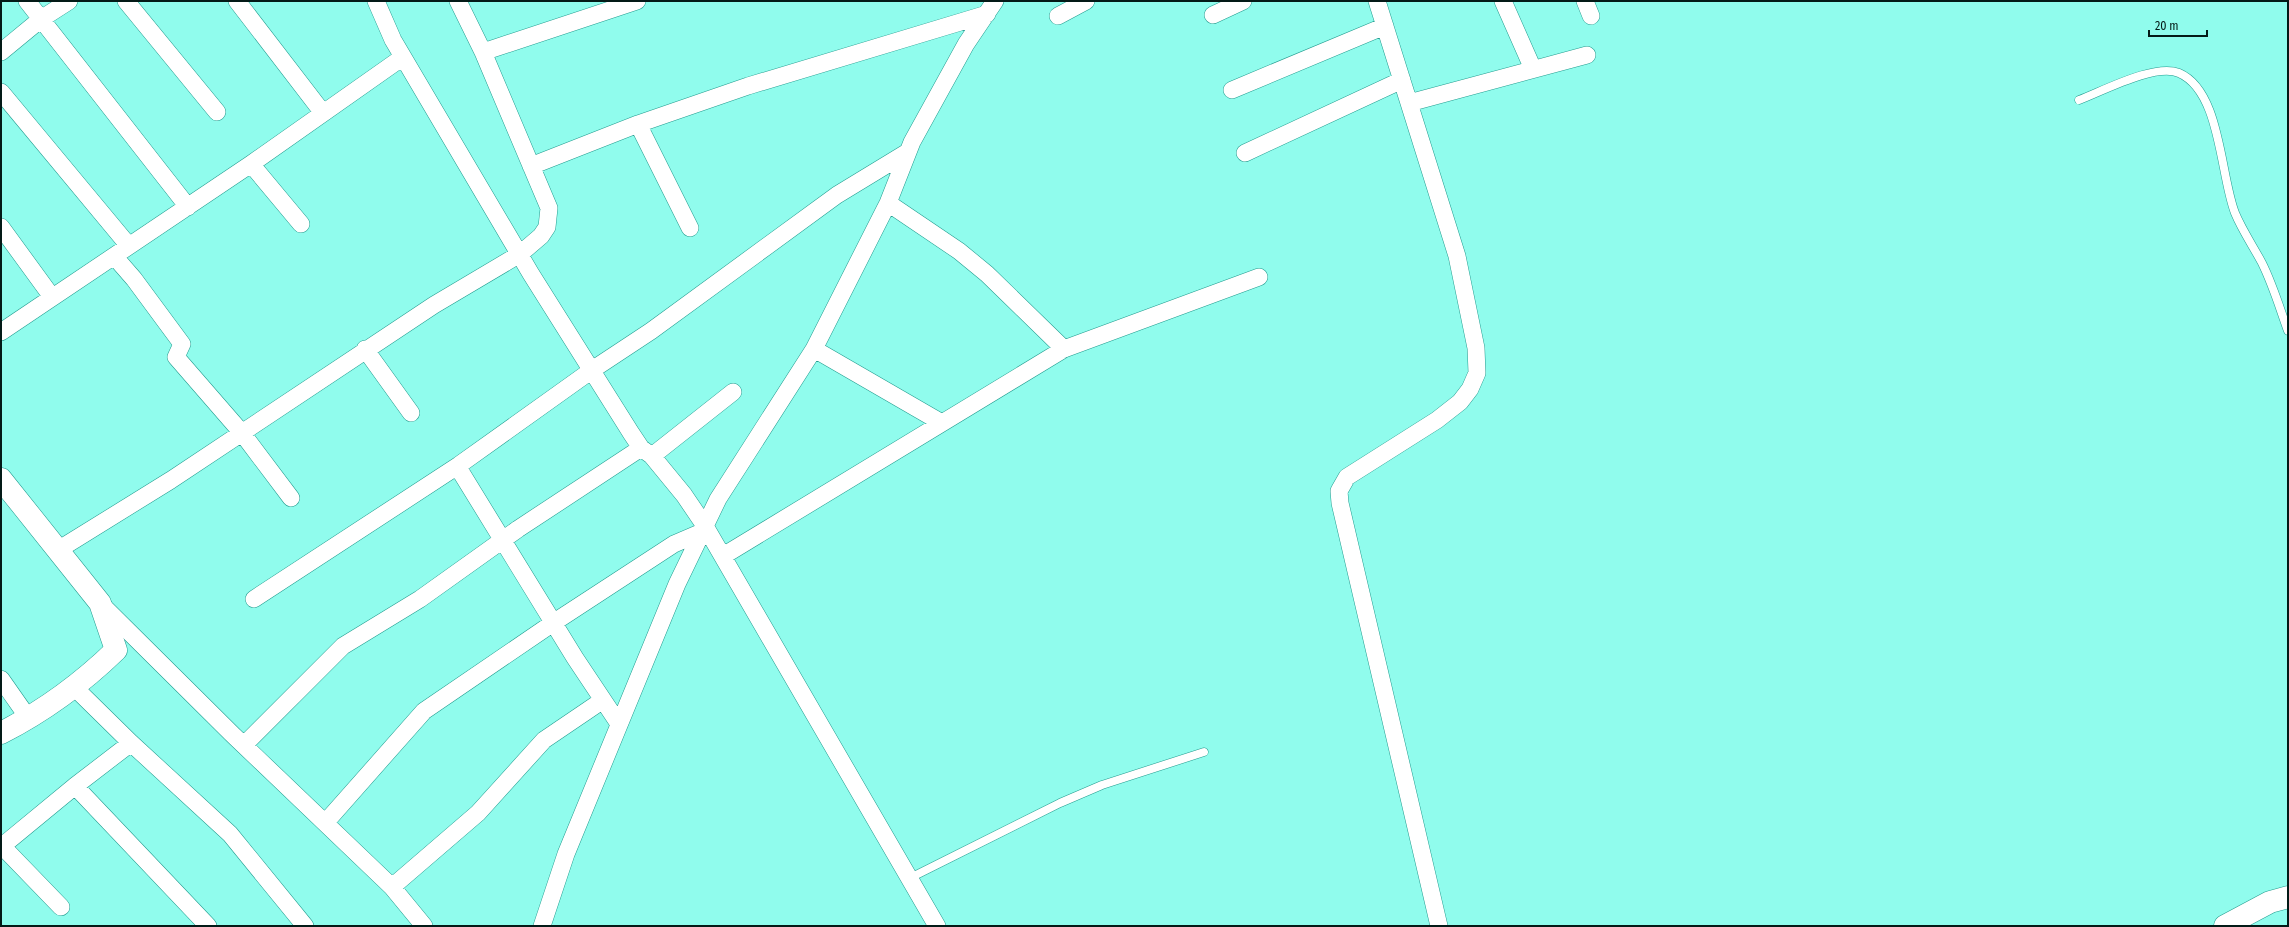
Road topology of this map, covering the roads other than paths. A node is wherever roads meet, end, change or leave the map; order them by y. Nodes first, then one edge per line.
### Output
1 (27, 1) edge
2 (70, 1) edge
3 (126, 1) edge
4 (237, 1) edge
5 (376, 1) edge
6 (458, 1) edge
7 (637, 1) edge
8 (1086, 1) edge
9 (1244, 1) edge
10 (1377, 1) edge
11 (1503, 1) edge
12 (991, 5) edge
13 (1213, 14) dead end
14 (1058, 16) dead end
15 (41, 19) junction
16 (1386, 26) junction
17 (1, 52) edge
18 (483, 52) junction
19 (1587, 55) dead end
20 (403, 56) junction
21 (1533, 69) junction
22 (1402, 80) junction
23 (1232, 90) dead end
24 (1, 92) edge
25 (2079, 100) dead end
26 (1409, 103) junction
27 (217, 112) dead end
28 (323, 113) junction
29 (638, 124) junction
30 (1245, 152) dead end
31 (906, 153) junction
32 (251, 164) junction
33 (531, 166) junction
34 (888, 203) junction
35 (188, 207) junction
36 (301, 224) dead end
37 (1, 227) edge
38 (690, 228) dead end
39 (130, 246) junction
40 (520, 254) junction
41 (114, 256) junction
42 (1259, 277) dead end
43 (52, 297) junction
44 (2288, 331) edge
45 (1, 332) edge
46 (366, 349) junction
47 (814, 349) junction
48 (1064, 349) junction
49 (592, 370) junction
50 (733, 392) dead end
51 (412, 413) dead end
52 (942, 423) junction
53 (242, 433) junction
54 (647, 452) junction
55 (459, 465) junction
56 (1, 479) edge
57 (291, 498) dead end
58 (704, 529) junction
59 (503, 540) junction
60 (58, 550) junction
61 (723, 556) junction
62 (254, 600) dead end
63 (100, 603) junction
64 (553, 623) junction
65 (1, 679) edge
66 (74, 687) junction
67 (603, 700) junction
68 (29, 719) junction
69 (619, 724) junction
70 (1, 733) edge
71 (131, 744) junction
72 (244, 745) junction
73 (1204, 752) dead end
74 (75, 786) junction
75 (325, 823) junction
76 (2, 847) edge
77 (910, 878) junction
78 (392, 887) junction
79 (2288, 897) edge
80 (61, 907) dead end
81 (208, 926) edge
82 (305, 926) edge
83 (424, 926) edge
84 (542, 926) edge
85 (937, 926) edge
86 (1439, 926) edge
87 (2225, 926) edge

1 - 15 street
2 - 15 street
3 - 27 street
4 - 28 street
5 - 20 street
6 - 18 street
7 - 18 street
8 - 14 street
9 - 13 street
10 - 16 street
11 - 21 street
12 - 29 street
12 - 31 street
15 - 17 street
15 - 35 street
16 - 22 street
16 - 23 street
18 - 33 street
19 - 21 street
20 - 28 street
20 - 40 street
21 - 26 street
22 - 26 street
22 - 30 street
24 - 39 street
25 - 44 lane
26 - 86 street
28 - 32 street
29 - 33 street
29 - 38 street
31 - 34 street
31 - 49 street
32 - 35 street
32 - 36 street
33 - 40 street
34 - 47 street
34 - 48 street
35 - 39 street
37 - 43 street
39 - 41 street
40 - 46 street
40 - 49 street
41 - 43 street
41 - 53 street
42 - 48 street
43 - 45 street
46 - 51 street
46 - 53 street
47 - 52 street
47 - 58 street
48 - 52 street
49 - 54 street
49 - 55 street
50 - 54 street
52 - 61 street
53 - 57 street
53 - 60 street
54 - 58 street
54 - 59 street
55 - 59 street
55 - 62 street
56 - 60 street
58 - 61 street
58 - 64 street
58 - 69 street
59 - 64 street
59 - 72 street
60 - 63 street
61 - 77 street
63 - 66 street
63 - 72 street
64 - 67 street
64 - 75 street
65 - 68 street
66 - 68 street
66 - 71 street
67 - 69 street
67 - 78 street
68 - 70 street
69 - 84 street
71 - 74 street
71 - 82 street
72 - 75 street
73 - 77 lane
74 - 76 street
74 - 81 street
75 - 78 street
76 - 80 street
77 - 85 street
78 - 83 street
79 - 87 street

